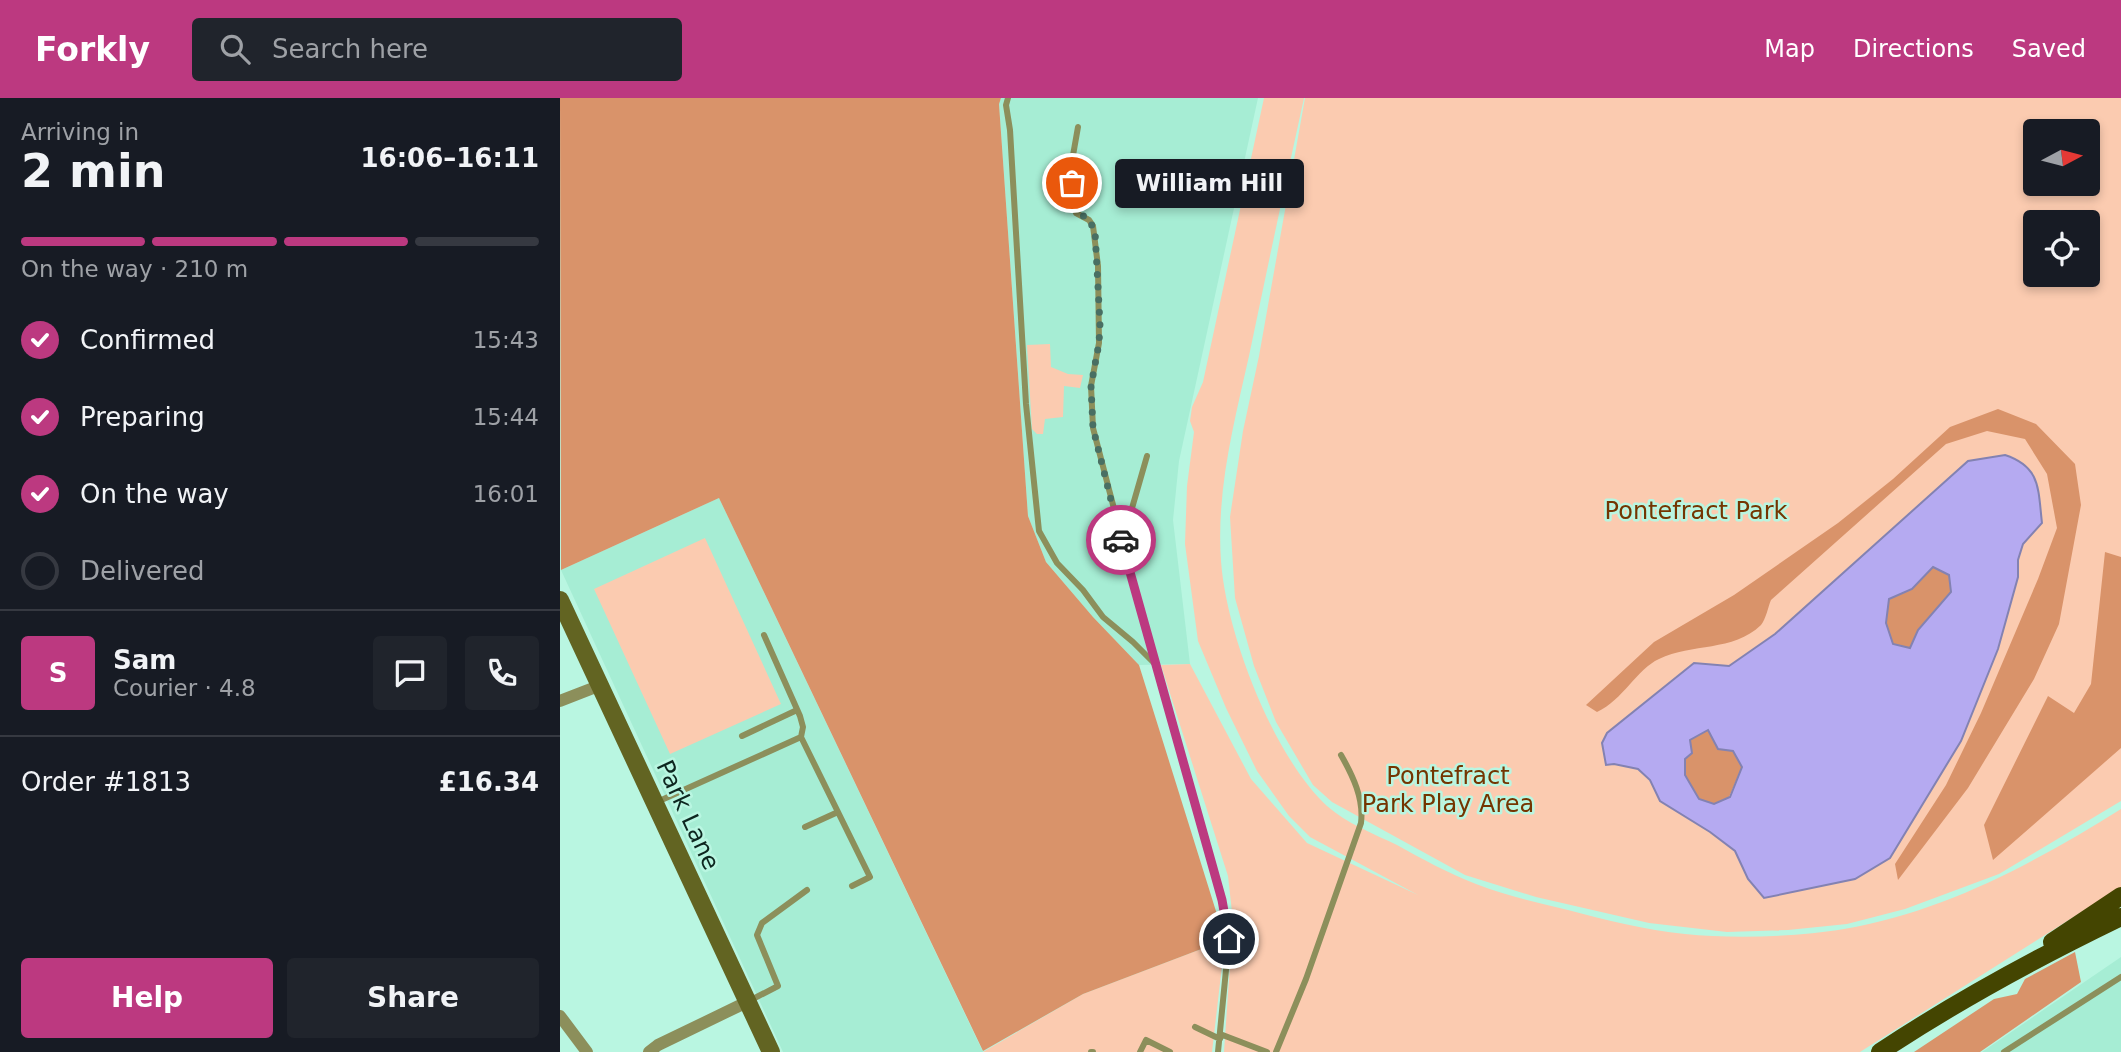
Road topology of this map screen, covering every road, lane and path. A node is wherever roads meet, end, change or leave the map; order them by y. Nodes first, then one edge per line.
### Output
1 (1008, 98) edge
2 (1078, 127) dead end
3 (1147, 456) dead end
4 (1120, 535) junction
5 (560, 600) edge
6 (764, 635) dead end
7 (1156, 666) junction
8 (601, 685) junction
9 (560, 701) edge
10 (797, 710) junction
11 (742, 736) dead end
12 (801, 737) junction
13 (1341, 755) dead end
14 (656, 803) junction
15 (838, 812) junction
16 (805, 827) dead end
17 (852, 886) dead end
18 (807, 890) dead end
19 (2121, 896) edge
20 (2121, 903) edge
21 (2089, 916) junction
22 (2121, 917) edge
23 (2019, 968) junction
24 (2121, 977) edge
25 (747, 1002) junction
26 (1959, 1005) junction
27 (560, 1016) edge
28 (1195, 1027) dead end
29 (1220, 1036) junction
30 (587, 1052) edge
31 (649, 1052) edge
32 (771, 1052) edge
33 (1140, 1052) edge
34 (1170, 1052) edge
35 (1219, 1052) edge
36 (1267, 1052) edge
37 (1276, 1052) edge
38 (1880, 1052) edge
39 (1900, 1052) edge
40 (2004, 1052) edge

1 - 7 lane
2 - 4 lane
3 - 4 lane
4 - 7 lane
5 - 8 main road, Park Lane
6 - 10 lane
7 - 29 lane
8 - 9 street
8 - 14 main road, Park Lane
10 - 11 lane
10 - 12 lane
12 - 14 lane
12 - 15 lane
13 - 37 lane
14 - 25 main road, Park Lane
15 - 16 lane
15 - 17 lane
18 - 25 lane
19 - 21 main road
20 - 21 lane
21 - 23 main road
22 - 23 main road
23 - 26 main road
24 - 40 lane
25 - 31 street
25 - 32 main road, Park Lane
26 - 38 main road
26 - 39 main road
27 - 30 street
28 - 29 lane
29 - 35 lane
29 - 36 lane
33 - 34 lane

